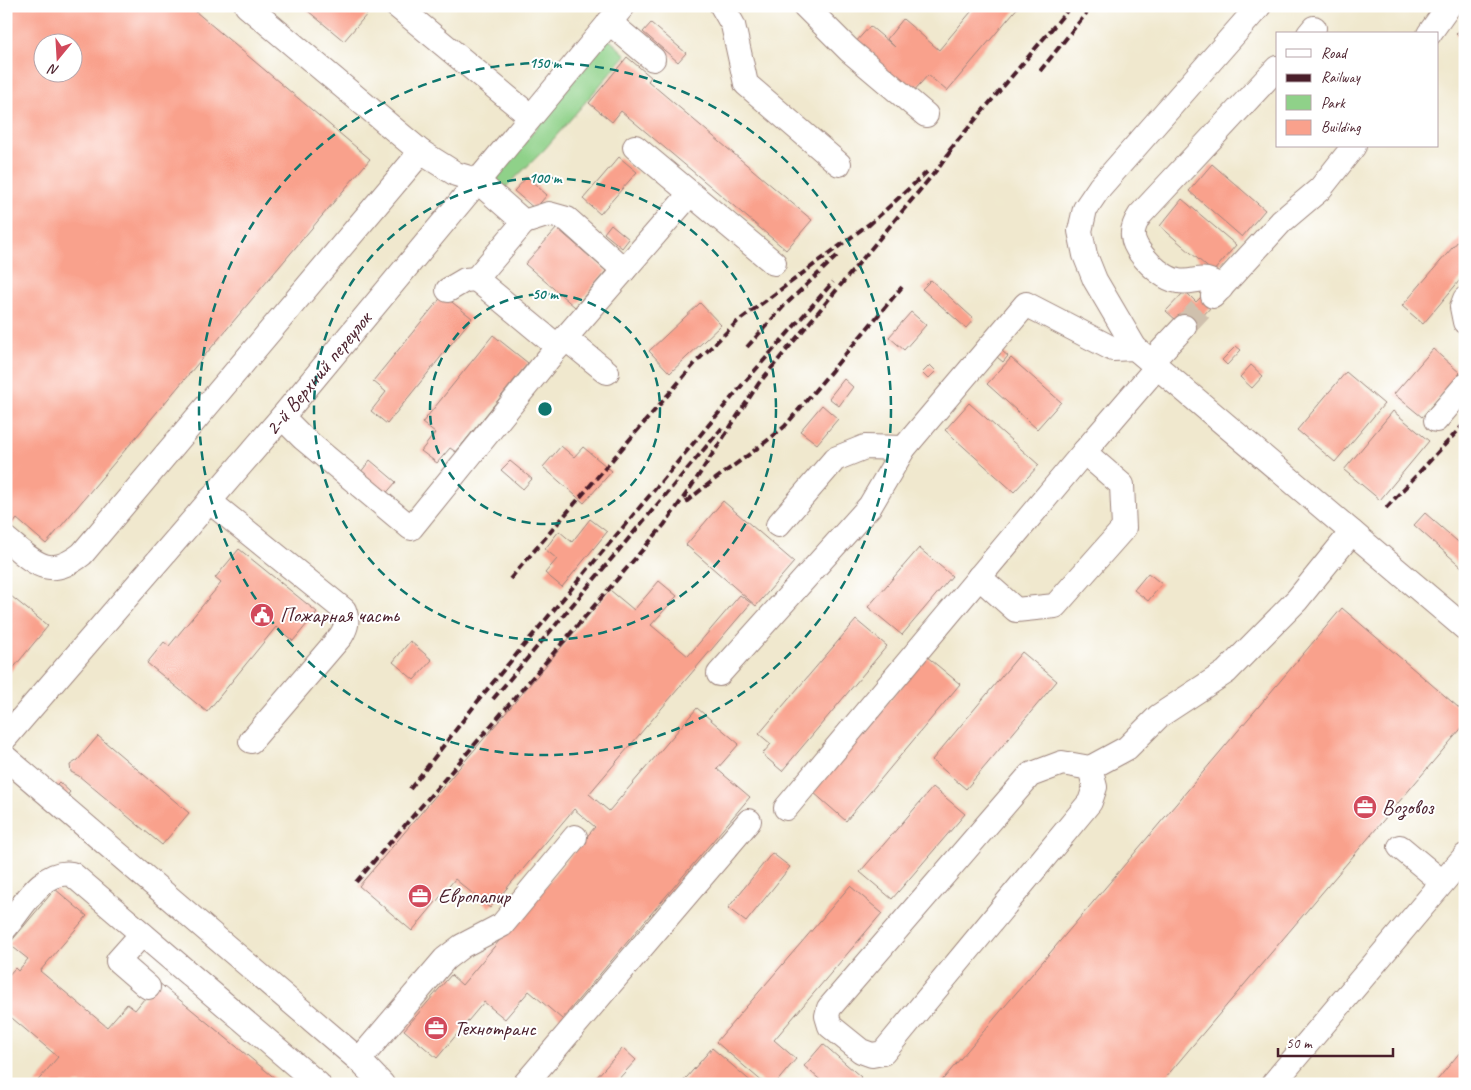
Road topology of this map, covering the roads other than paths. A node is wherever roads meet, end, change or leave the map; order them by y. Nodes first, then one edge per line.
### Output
1 (247, 6) edge
2 (397, 6) edge
3 (722, 6) edge
4 (805, 6) edge
5 (1259, 6) edge
6 (1449, 6) edge
7 (616, 14) edge
8 (1431, 32) edge
9 (653, 59) dead end
10 (1276, 69) edge
11 (926, 115) dead end
12 (530, 116) junction
13 (635, 147) dead end
14 (1352, 148) edge
15 (421, 152) junction
16 (839, 164) dead end
17 (476, 180) junction
18 (690, 194) junction
19 (524, 222) junction
20 (774, 263) dead end
21 (624, 270) junction
22 (476, 279) junction
23 (448, 290) dead end
24 (1465, 299) edge
25 (1465, 322) edge
26 (1184, 327) tunnel mouth
27 (562, 343) junction
28 (1148, 359) junction
29 (607, 372) dead end
30 (1465, 386) edge
31 (282, 417) junction
32 (1436, 420) dead end
33 (904, 448) junction
34 (1084, 452) junction
35 (209, 501) junction
36 (778, 525) dead end
37 (1352, 532) junction
38 (6, 538) edge
39 (979, 577) junction
40 (1465, 628) edge
41 (719, 674) dead end
42 (6, 737) edge
43 (251, 741) dead end
44 (6, 758) edge
45 (1090, 768) junction
46 (786, 808) dead end
47 (749, 821) dead end
48 (575, 837) dead end
49 (1400, 847) dead end
50 (1465, 856) edge
51 (1442, 882) junction
52 (6, 927) edge
53 (142, 934) junction
54 (148, 987) dead end
55 (359, 1060) junction
56 (318, 1084) edge
57 (382, 1084) edge
58 (525, 1084) edge
59 (1273, 1084) edge

1 - 15 street
2 - 12 street
3 - 16 street
4 - 11 street
5 - 28 street
6 - 8 street
7 - 9 street
7 - 12 street, 2-й Верхний переулок
10 - 14 street
12 - 17 street, 2-й Верхний переулок
13 - 18 street
15 - 17 street
15 - 38 street
17 - 19 street
17 - 31 street, 2-й Верхний переулок
18 - 20 street
18 - 21 street
19 - 21 street
19 - 22 street
21 - 27 street
22 - 23 street
22 - 27 street
24 - 25 street
26 - 28 street
27 - 29 street
27 - 31 street
28 - 33 street
28 - 34 street
28 - 37 street
30 - 32 street
31 - 35 street, 2-й Верхний переулок
33 - 36 street
33 - 41 street
34 - 39 street
34 - 39 street
35 - 42 street, 2-й Верхний переулок
35 - 43 street
37 - 40 street
37 - 45 street
39 - 46 street
44 - 55 street
45 - 45 street
47 - 58 street
48 - 55 street
49 - 51 street
50 - 51 street
51 - 59 street
52 - 53 street
53 - 54 street
53 - 56 street
55 - 57 street

